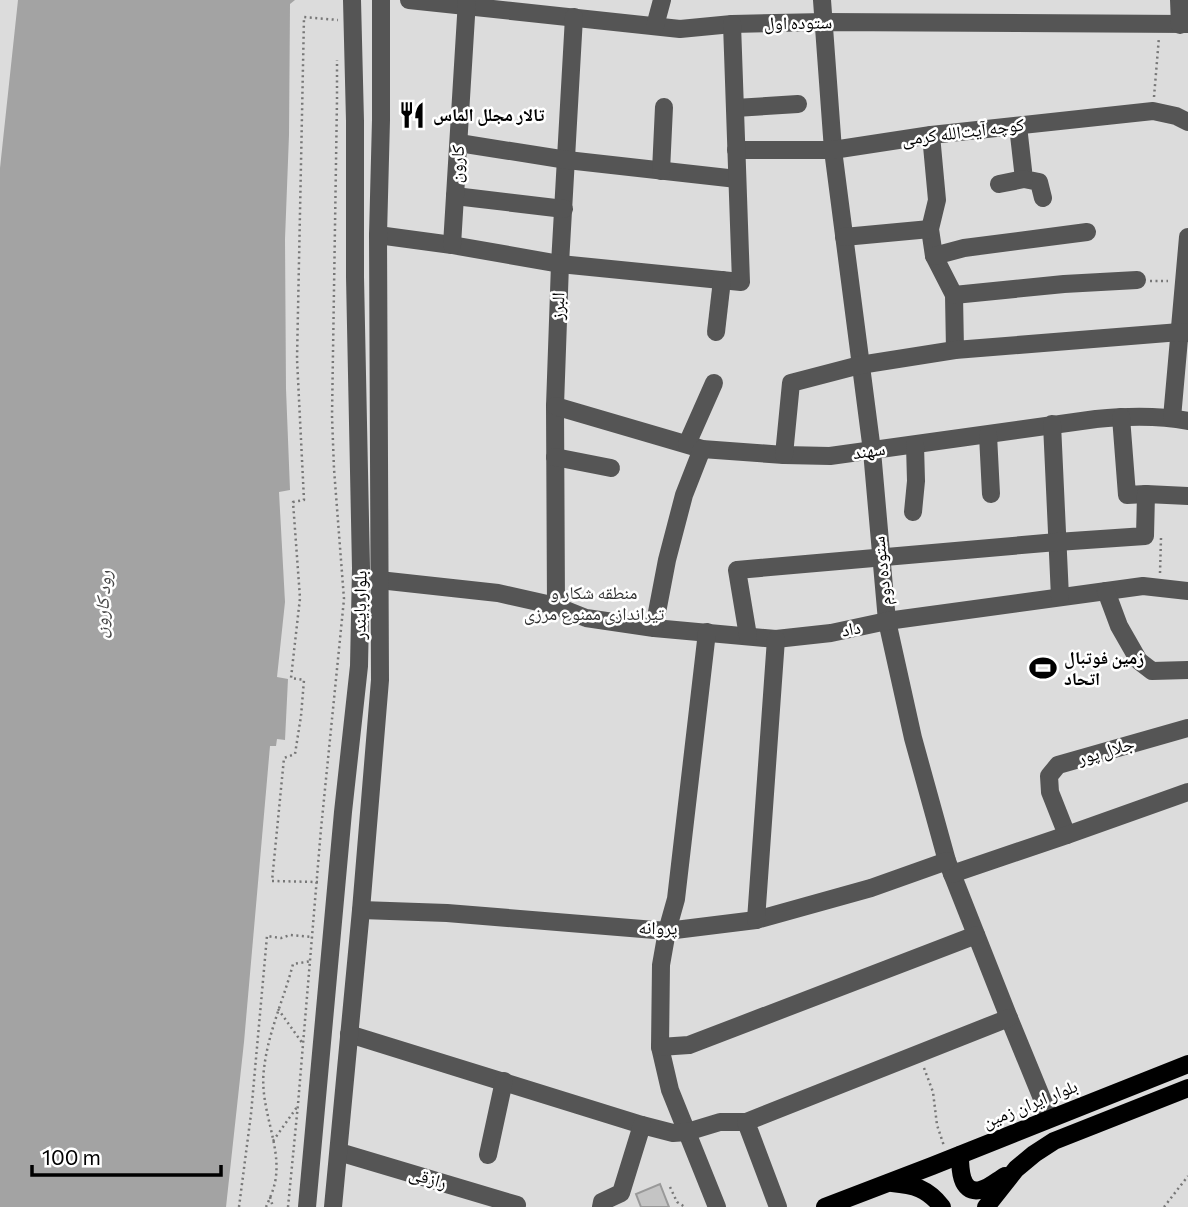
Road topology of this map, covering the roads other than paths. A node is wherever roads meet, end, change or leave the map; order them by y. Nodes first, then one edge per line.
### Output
1 (352, 0) edge
2 (381, 0) edge
3 (410, 0) edge
4 (662, 0) edge
5 (822, 0) edge
6 (1179, 0) edge
7 (467, 3) edge
8 (575, 17) junction
9 (825, 22) junction
10 (732, 24) junction
11 (1184, 24) edge
12 (655, 26) junction
13 (798, 104) dead end
14 (664, 107) dead end
15 (735, 108) junction
16 (1188, 122) edge
17 (1018, 126) junction
18 (931, 135) junction
19 (459, 143) junction
20 (736, 150) junction
21 (833, 150) junction
22 (567, 160) junction
23 (660, 171) junction
24 (737, 179) junction
25 (1024, 179) junction
26 (999, 184) dead end
27 (456, 196) junction
28 (1043, 198) dead end
29 (564, 209) junction
30 (930, 229) junction
31 (1087, 232) dead end
32 (378, 235) junction
33 (844, 237) junction
34 (1188, 237) edge
35 (452, 244) junction
36 (934, 256) junction
37 (1187, 262) edge
38 (560, 264) junction
39 (378, 277) junction
40 (355, 278) junction
41 (722, 280) junction
42 (1137, 280) road end
43 (954, 295) junction
44 (1185, 310) edge
45 (716, 332) dead end
46 (1184, 333) edge
47 (955, 350) junction
48 (860, 365) junction
49 (714, 383) dead end
50 (555, 405) junction
51 (1121, 416) junction
52 (1180, 419) edge
53 (1052, 424) junction
54 (988, 435) junction
55 (915, 445) junction
56 (695, 446) junction
57 (872, 451) junction
58 (784, 455) junction
59 (555, 457) junction
60 (611, 468) dead end
61 (991, 494) dead end
62 (1146, 494) junction
63 (1188, 496) edge
64 (913, 512) dead end
65 (1057, 542) junction
66 (880, 556) junction
67 (379, 580) junction
68 (1107, 591) junction
69 (1188, 591) edge
70 (1060, 597) junction
71 (556, 601) junction
72 (887, 621) junction
73 (654, 628) junction
74 (707, 632) junction
75 (748, 636) junction
76 (776, 639) junction
77 (1188, 670) edge
78 (1188, 728) edge
79 (1188, 792) edge
80 (1067, 835) junction
81 (949, 867) junction
82 (361, 910) junction
83 (756, 920) junction
84 (667, 931) junction
85 (976, 935) junction
86 (1009, 1018) junction
87 (349, 1034) junction
88 (660, 1047) junction
89 (1188, 1063) edge
90 (504, 1081) junction
91 (1188, 1088) edge
92 (1050, 1118) junction
93 (746, 1122) junction
94 (642, 1125) junction
95 (687, 1132) junction
96 (338, 1152) junction
97 (488, 1155) dead end
98 (954, 1157) junction
99 (1016, 1169) junction
100 (888, 1183) junction
101 (517, 1205) dead end
102 (307, 1207) edge
103 (333, 1207) edge
104 (601, 1207) edge
105 (717, 1207) edge
106 (778, 1207) edge
107 (825, 1207) edge
108 (942, 1207) edge
109 (986, 1207) edge

1 - 40 street, بلوار بایندر
2 - 32 street, بلوار بایندر
3 - 7 street, ستوده اول
4 - 12 street
5 - 9 street, ستوده دوم
6 - 11 street
7 - 8 street, ستوده اول
7 - 19 street, کارون
8 - 12 street, ستوده اول
8 - 22 street, البرز
9 - 10 street, ستوده اول
9 - 11 street, ستوده اول
9 - 21 street, ستوده دوم
10 - 12 street, ستوده اول
10 - 15 street
13 - 15 street
14 - 23 street
15 - 20 street
16 - 17 street, کوچه آیت‌الله کرمی
17 - 18 street, کوچه آیت‌الله کرمی
17 - 25 street
18 - 21 street, کوچه آیت‌الله کرمی
18 - 30 street
19 - 22 street
19 - 27 street, کارون
20 - 21 street, کوچه آیت‌الله کرمی
20 - 24 street
21 - 33 street, ستوده دوم
22 - 23 street
22 - 29 street, البرز
23 - 24 street
24 - 41 street
25 - 26 street
25 - 28 street
27 - 29 street
27 - 35 street, کارون
29 - 38 street, البرز
30 - 33 street
30 - 36 street
31 - 36 street
32 - 35 street
32 - 39 street, بلوار بایندر
33 - 48 street, ستوده دوم
34 - 37 street
35 - 38 street
36 - 43 street
37 - 44 street
38 - 41 street
38 - 50 street, البرز
39 - 40 street
39 - 67 street, بلوار بایندر
40 - 102 street, بلوار بایندر
41 - 45 street
42 - 43 street
43 - 47 street
44 - 46 street
46 - 47 street
46 - 52 street
47 - 48 street
48 - 57 street, ستوده دوم
48 - 58 street
49 - 56 street
50 - 56 street, سهند
50 - 59 street, البرز
51 - 52 street, سهند
51 - 53 street, سهند
51 - 62 street
53 - 54 street, سهند
53 - 65 street
54 - 55 street, سهند
54 - 61 street
55 - 57 street, سهند
55 - 64 street
56 - 58 street, سهند
56 - 73 street
57 - 58 street, سهند
57 - 66 street, ستوده دوم
59 - 60 street
59 - 71 street, البرز
62 - 63 street
62 - 65 street
65 - 66 street
65 - 70 street
66 - 72 street, ستوده دوم
66 - 75 street
67 - 71 street, داد
67 - 82 street, بلوار بایندر
68 - 69 street, داد
68 - 70 street, داد
68 - 77 street
70 - 72 street, داد
71 - 73 street, داد
72 - 76 street, داد
72 - 81 street, ستوده دوم
73 - 74 street, داد
74 - 75 street, داد
74 - 84 street
75 - 76 street, داد
76 - 83 street
78 - 80 street, جلال پور
79 - 80 street, پروانه
80 - 81 street, پروانه
81 - 83 street, پروانه
81 - 85 street, ستوده دوم
82 - 84 street, پروانه
82 - 87 street, بلوار بایندر
83 - 84 street, پروانه
84 - 88 street
85 - 86 street, ستوده دوم
85 - 88 street
86 - 92 street, ستوده دوم
86 - 93 street
87 - 90 street
87 - 96 street, بلوار بایندر
88 - 95 street
89 - 92 main road, بلوار ایران زمین
90 - 94 street
90 - 97 street
91 - 99 main road
92 - 98 main road, بلوار ایران زمین
93 - 95 street
93 - 106 street
94 - 95 street
94 - 104 street
95 - 105 street
96 - 101 street, رازقی
96 - 103 street, بلوار بایندر
98 - 99 main road
98 - 100 main road, بلوار ایران زمین
99 - 109 main road
100 - 107 main road, بلوار ایران زمین
100 - 108 main road

